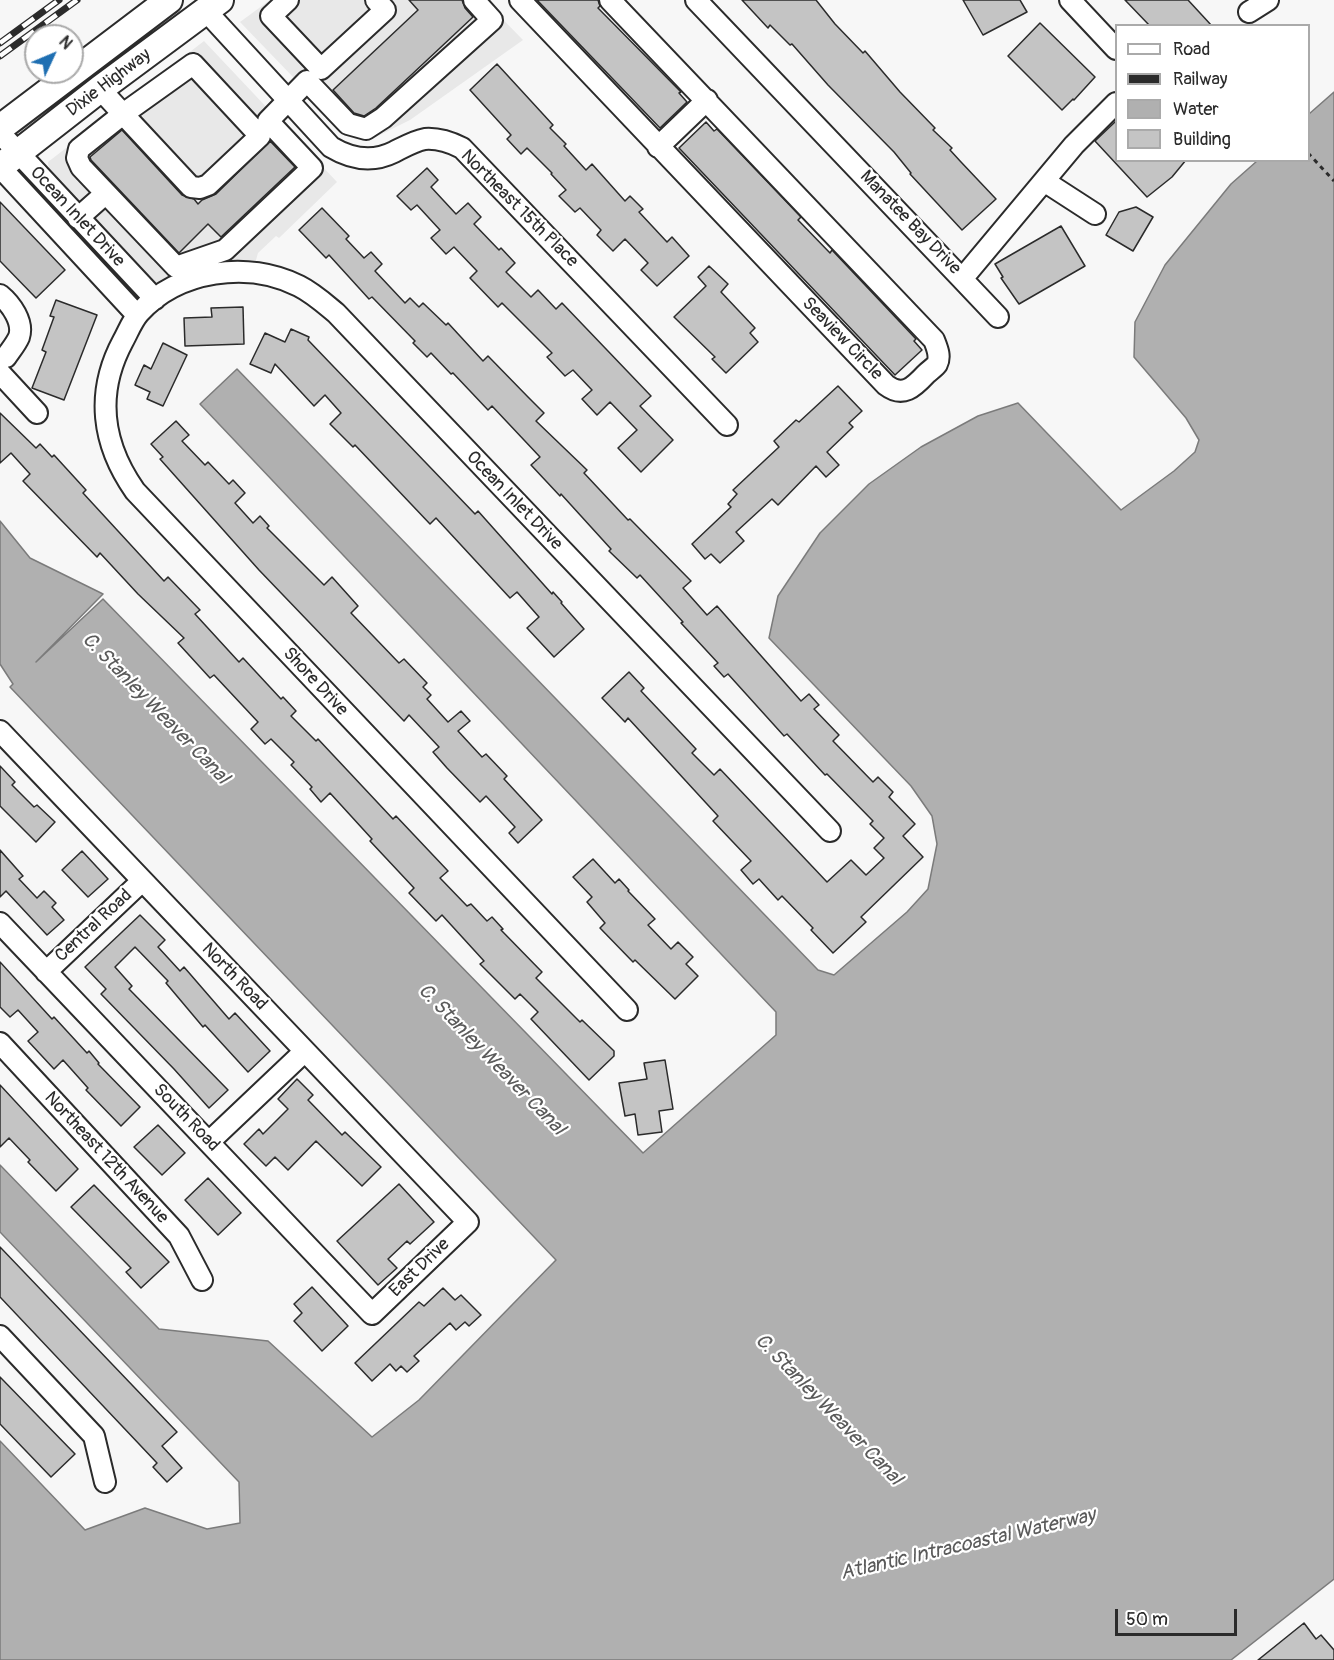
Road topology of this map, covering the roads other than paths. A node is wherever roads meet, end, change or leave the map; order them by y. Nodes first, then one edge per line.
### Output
1 (169, 0) edge
2 (288, 0) edge
3 (376, 0) edge
4 (474, 0) edge
5 (520, 0) edge
6 (696, 0) edge
7 (1070, 0) edge
8 (1268, 0) edge
9 (617, 2) edge
10 (213, 5) edge
11 (1249, 12) dead end
12 (1115, 48) edge
13 (314, 75) junction
14 (100, 89) junction
15 (288, 100) junction
16 (706, 100) junction
17 (1115, 104) edge
18 (123, 114) junction
19 (264, 128) junction
20 (0, 129) edge
21 (0, 134) edge
22 (658, 147) junction
23 (4, 163) edge
24 (1044, 181) junction
25 (105, 194) junction
26 (1095, 214) dead end
27 (78, 218) junction
28 (962, 279) junction
29 (0, 295) edge
30 (155, 299) junction
31 (138, 315) junction
32 (998, 317) dead end
33 (0, 358) edge
34 (0, 373) edge
35 (37, 413) dead end
36 (727, 425) dead end
37 (0, 731) edge
38 (830, 831) dead end
39 (142, 881) junction
40 (0, 923) edge
41 (46, 972) junction
42 (627, 1010) dead end
43 (0, 1043) edge
44 (305, 1051) junction
45 (209, 1142) junction
46 (468, 1222) joint
47 (202, 1280) dead end
48 (372, 1314) joint
49 (0, 1336) edge
50 (105, 1482) dead end

1 - 20 main road, Dixie Highway
2 - 13 street
3 - 13 street
4 - 13 street
5 - 22 street, Seaview Circle
6 - 28 street, Manatee Bay Drive
7 - 12 street
8 - 11 street
9 - 16 street, Seaview Circle
10 - 14 main road, Dixie Highway
10 - 15 street, Northeast 15th Place
13 - 15 street
14 - 18 street
14 - 23 main road, Dixie Highway
15 - 19 street
15 - 36 street, Northeast 15th Place
16 - 22 street
16 - 22 street, Seaview Circle
17 - 24 street, Manatee Bay Drive
18 - 19 street
18 - 19 street
18 - 25 street
19 - 25 street
21 - 23 street, Ocean Inlet Drive
23 - 27 street, Ocean Inlet Drive
23 - 31 street, Ocean Inlet Drive
24 - 26 street
24 - 28 street, Manatee Bay Drive
25 - 27 street
27 - 30 street, Ocean Inlet Drive
28 - 32 street
29 - 33 street
30 - 31 street, Ocean Inlet Drive
30 - 38 street, Ocean Inlet Drive
31 - 42 street, Shore Drive
34 - 35 street
37 - 39 street, North Road
39 - 41 street, Central Road
39 - 44 street, North Road
40 - 41 street, South Road
41 - 45 street, South Road
43 - 47 street, Northeast 12th Avenue
44 - 45 street
44 - 46 street, North Road
45 - 48 street, South Road
46 - 48 street, East Drive
49 - 50 street

